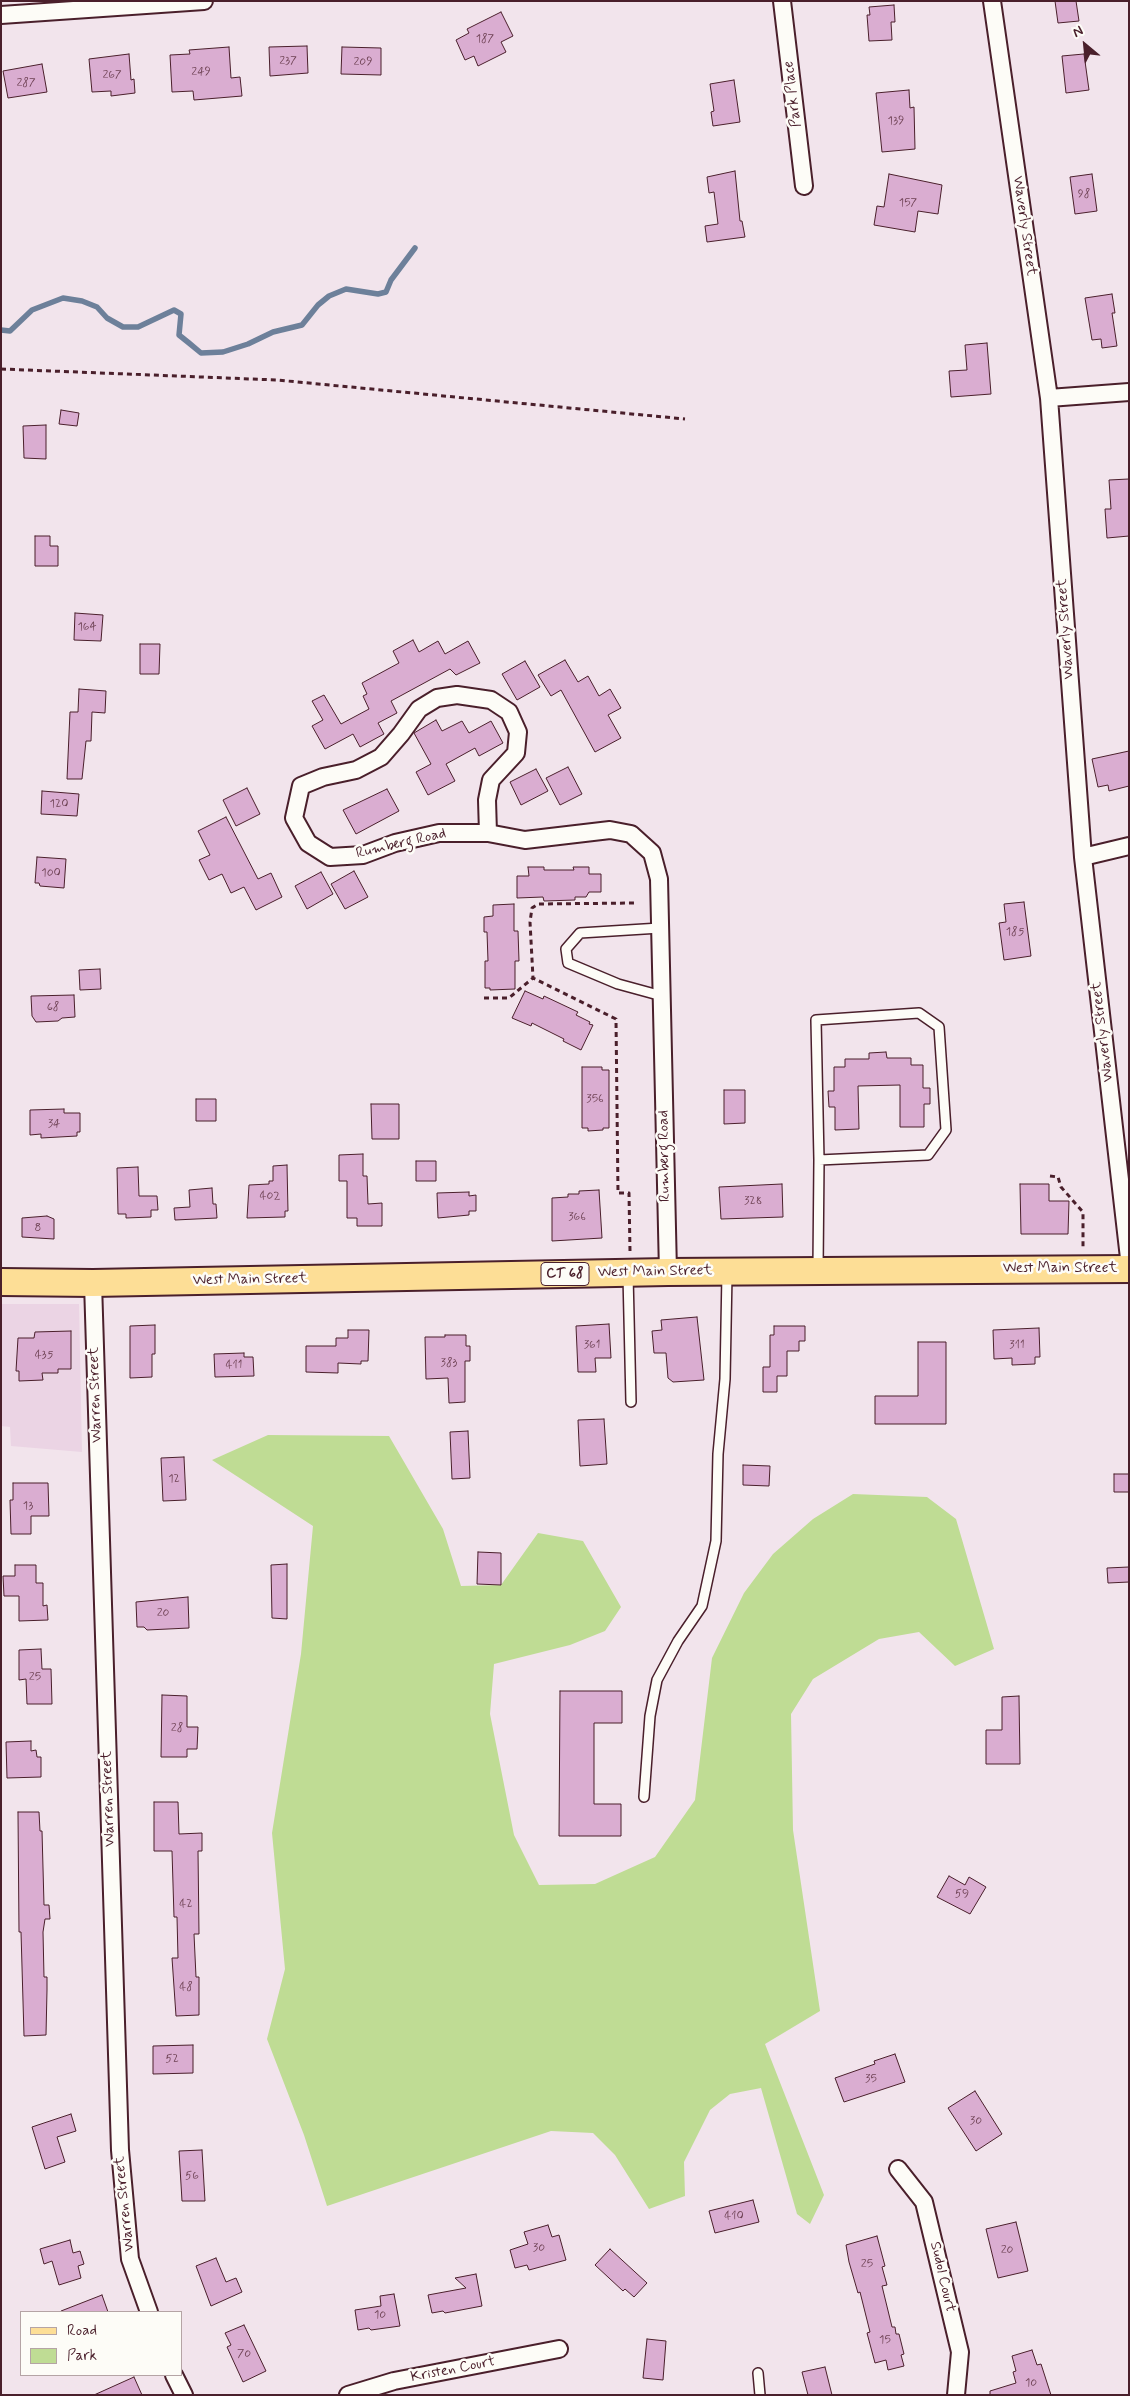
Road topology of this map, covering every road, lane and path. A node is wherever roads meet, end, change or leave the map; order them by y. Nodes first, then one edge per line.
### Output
1 (204, 1) edge
2 (782, 1) edge
3 (992, 1) edge
4 (1, 15) edge
5 (804, 186) dead end
6 (1, 369) edge
7 (1129, 392) edge
8 (1049, 398) junction
9 (686, 419) dead end
10 (488, 833) junction
11 (1129, 846) edge
12 (1082, 857) junction
13 (634, 903) dead end
14 (660, 928) junction
15 (533, 978) junction
16 (662, 996) junction
17 (484, 998) dead end
18 (819, 1160) junction
19 (1050, 1176) dead end
20 (1083, 1249) dead end
21 (1129, 1258) edge
22 (629, 1262) junction
23 (1129, 1269) edge
24 (727, 1271) junction
25 (818, 1271) junction
26 (668, 1272) junction
27 (1, 1282) edge
28 (93, 1283) junction
29 (630, 1402) dead end
30 (644, 1797) dead end
31 (898, 2169) dead end
32 (149, 2311) edge
33 (559, 2350) dead end
34 (758, 2373) dead end
35 (174, 2376) edge
36 (184, 2395) edge
37 (348, 2395) edge
38 (760, 2395) edge
39 (956, 2395) edge

1 - 4 street
2 - 5 street, Park Place
3 - 8 street, Waverly Street
6 - 9 path
7 - 8 street
8 - 12 street, Waverly Street
10 - 10 street, Rumberg Road
10 - 14 street, Rumberg Road
11 - 12 street
12 - 21 street, Waverly Street
13 - 15 path
14 - 16 street, Rumberg Road
14 - 16 lane
15 - 17 path
15 - 22 path
16 - 26 street, Rumberg Road
18 - 18 lane
18 - 25 lane
19 - 20 path
22 - 26 main road, West Main Street / CT 68
22 - 28 main road, West Main Street / CT 68
22 - 29 lane
23 - 25 main road, West Main Street / CT 68
24 - 25 main road, West Main Street / CT 68
24 - 26 main road, West Main Street / CT 68
24 - 30 lane
27 - 28 main road, West Main Street / CT 68
28 - 32 street, Warren Street
31 - 39 street, Sudol Court
33 - 37 street, Kristen Court
34 - 38 lane
35 - 36 street

